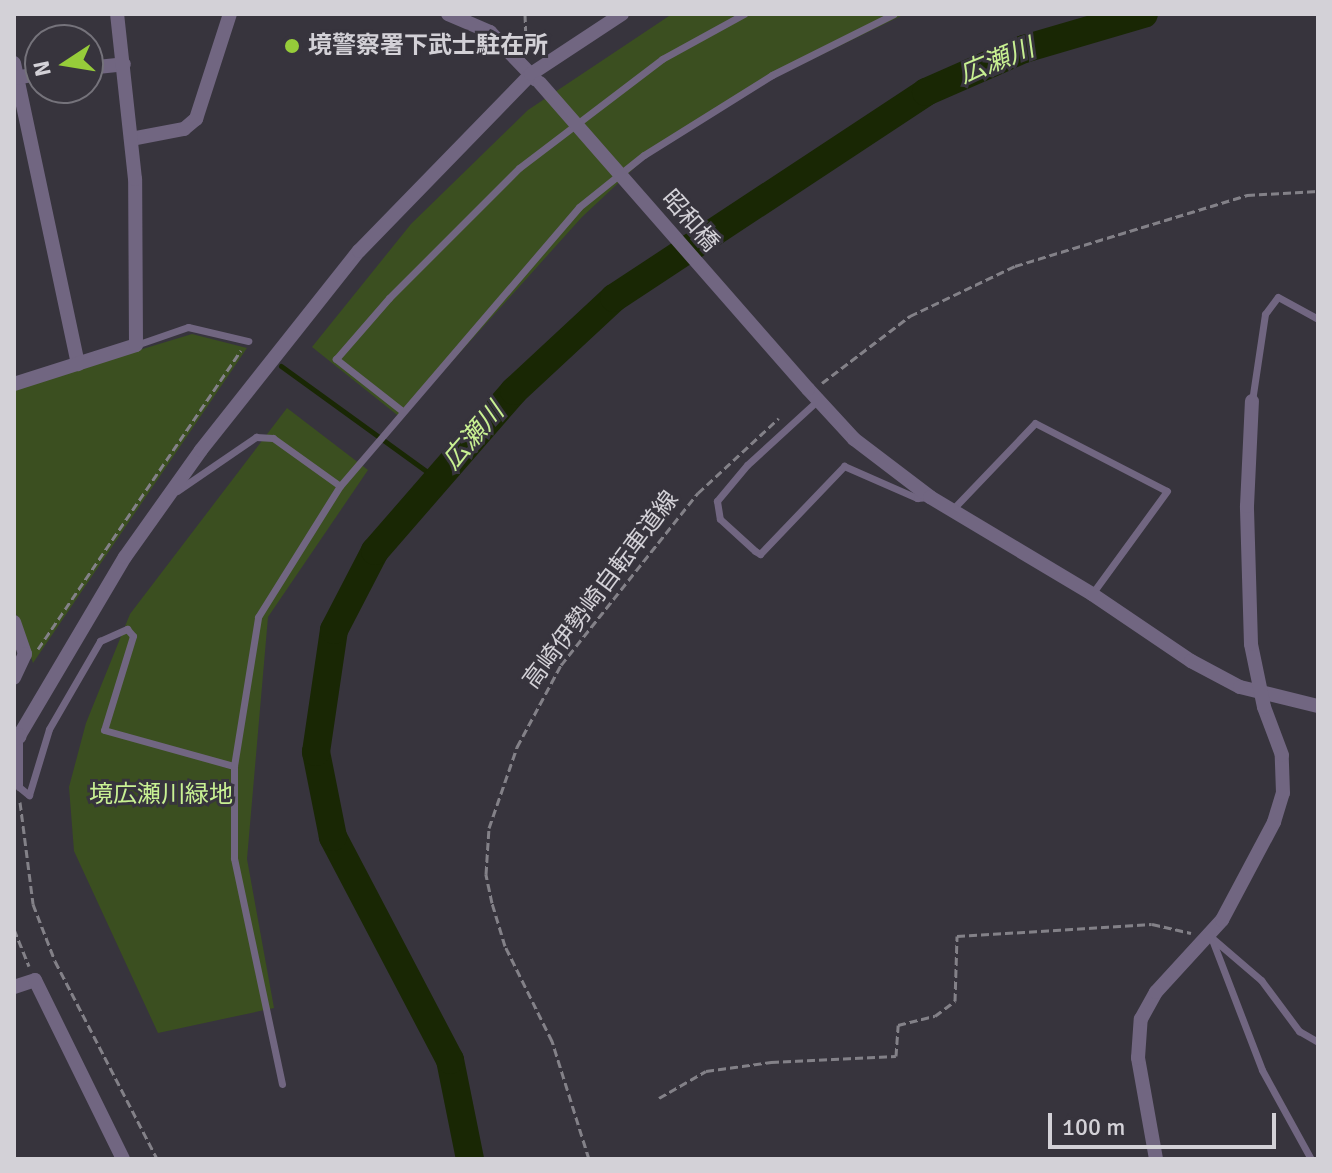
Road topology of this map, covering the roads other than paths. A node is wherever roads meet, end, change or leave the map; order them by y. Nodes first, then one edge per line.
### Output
1 (117, 14) edge
2 (230, 14) edge
3 (448, 14) edge
4 (622, 14) edge
5 (744, 14) edge
6 (894, 14) edge
7 (124, 64) junction
8 (104, 66) edge
9 (15, 72) edge
10 (535, 78) junction
11 (131, 139) junction
12 (1318, 319) edge
13 (248, 341) road end
14 (136, 345) junction
15 (78, 364) junction
16 (14, 384) edge
17 (814, 392) junction
18 (1252, 401) joint
19 (401, 410) junction
20 (340, 486) junction
21 (168, 496) junction
22 (930, 497) junction
23 (952, 510) junction
24 (1092, 594) junction
25 (14, 622) edge
26 (14, 678) edge
27 (1260, 691) junction
28 (1318, 706) edge
29 (16, 737) edge
30 (234, 766) junction
31 (1211, 937) junction
32 (14, 987) edge
33 (1318, 1042) edge
34 (282, 1084) dead end
35 (123, 1159) edge
36 (1156, 1159) edge
37 (1311, 1159) edge

1 - 7 street
2 - 11 street
3 - 10 street, 昭和橋
4 - 10 street
5 - 19 lane
6 - 19 lane
7 - 8 street
7 - 11 street
9 - 15 street
10 - 17 street, 昭和橋, bridge
10 - 21 street
11 - 14 street
12 - 18 lane
13 - 14 lane
14 - 15 street
15 - 16 street
17 - 22 street, 昭和橋
17 - 22 lane
18 - 27 street
19 - 20 lane
20 - 21 lane
20 - 30 lane
21 - 29 street
22 - 23 street, 昭和橋
23 - 24 street, 昭和橋
23 - 24 lane
24 - 27 street, 昭和橋
25 - 26 street
27 - 28 street, 昭和橋
27 - 31 street
29 - 30 lane
30 - 34 lane
31 - 33 lane
31 - 36 street
31 - 37 lane
32 - 35 street

